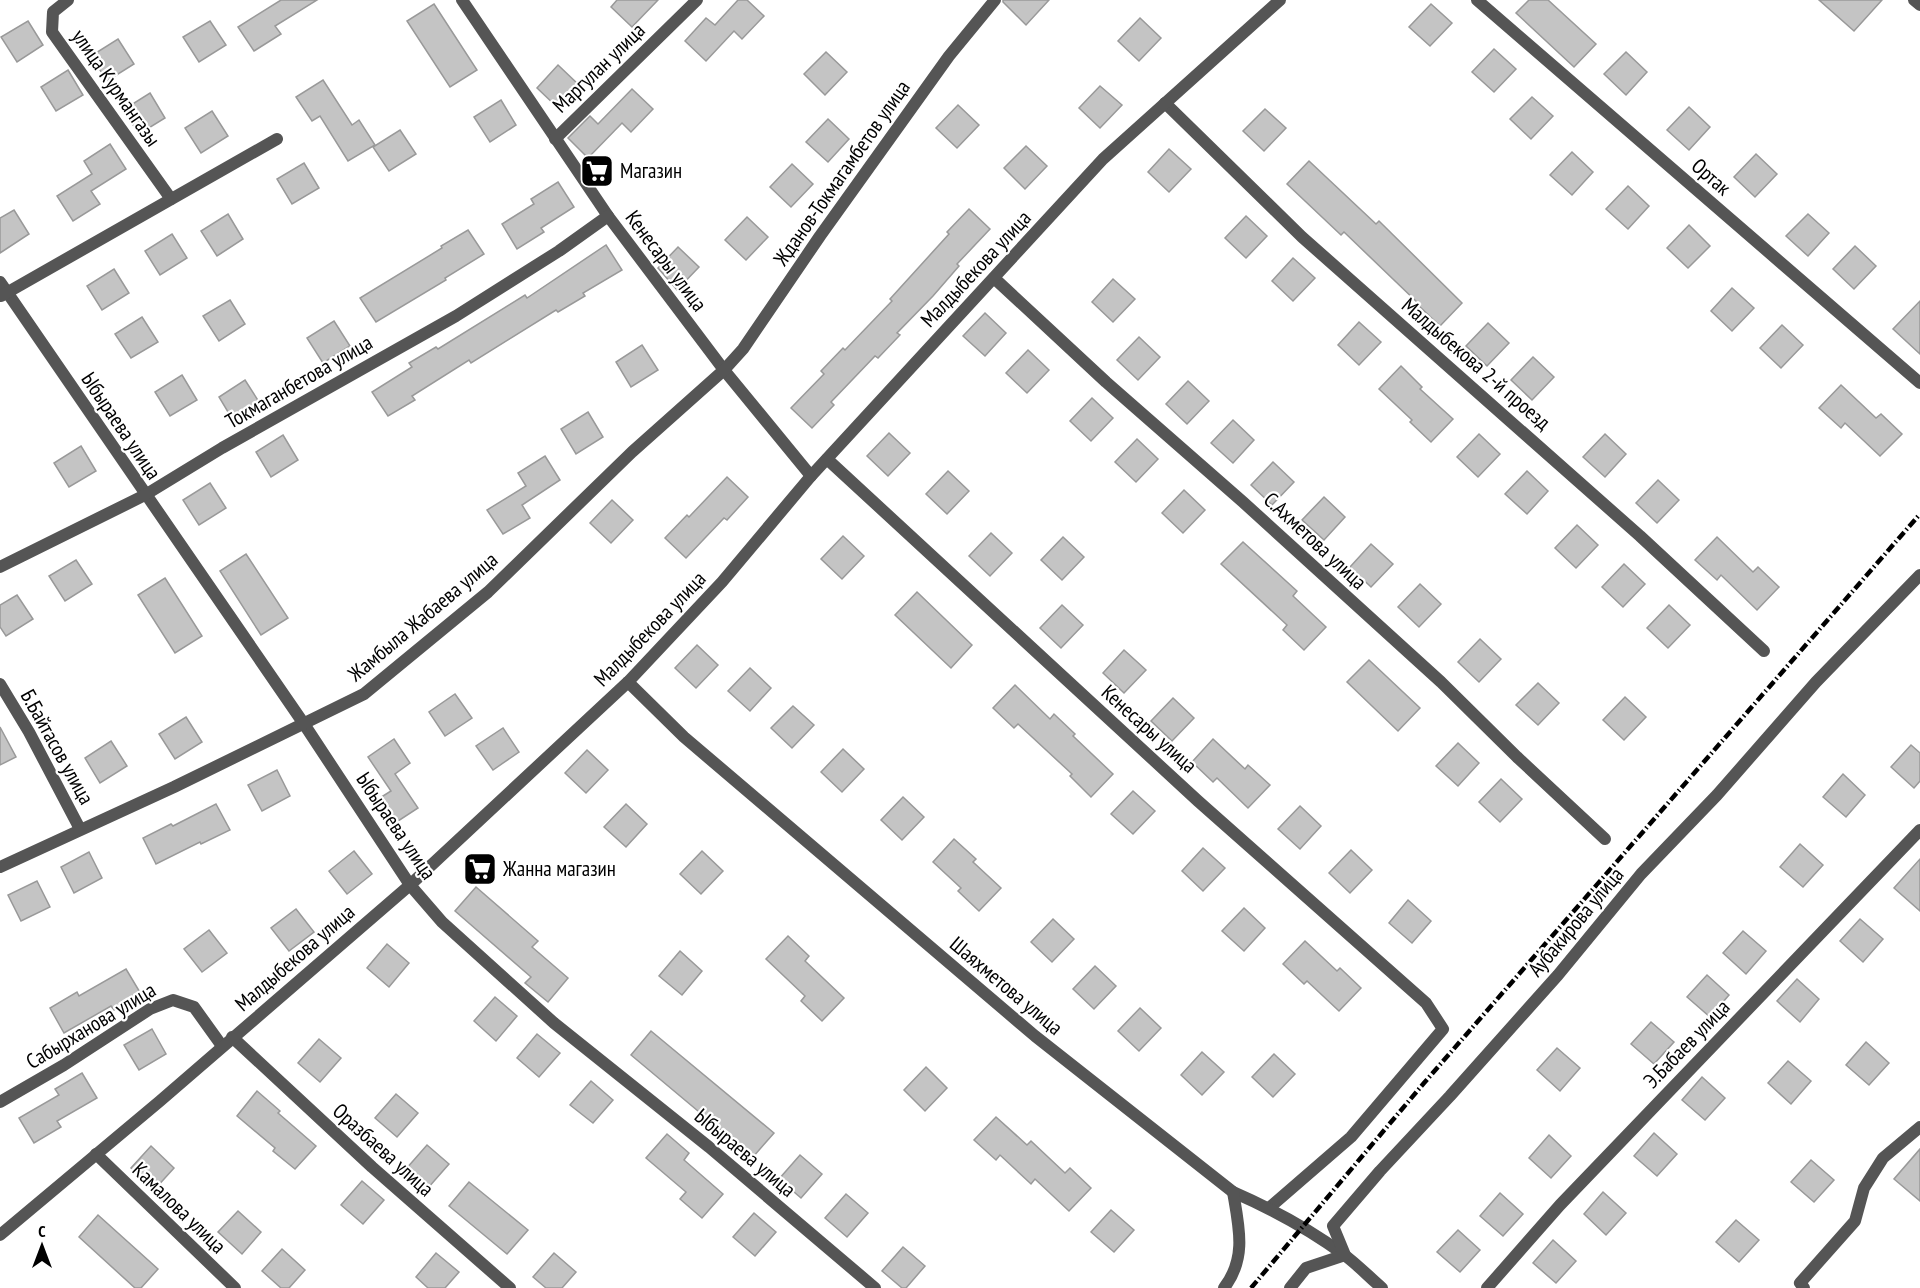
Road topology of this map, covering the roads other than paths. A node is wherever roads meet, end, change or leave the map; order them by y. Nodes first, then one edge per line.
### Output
1 (68, 0) edge
2 (462, 0) edge
3 (697, 0) edge
4 (995, 0) edge
5 (1280, 0) edge
6 (1477, 0) edge
7 (1914, 0) edge
8 (1920, 5) edge
9 (1165, 103) junction
10 (277, 139) dead end
11 (555, 139) junction
12 (171, 199) junction
13 (608, 216) junction
14 (994, 278) junction
15 (2, 290) edge
16 (724, 370) junction
17 (1920, 383) edge
18 (827, 459) junction
19 (811, 476) junction
20 (145, 495) junction
21 (0, 567) edge
22 (1920, 575) edge
23 (1764, 651) dead end
24 (628, 681) junction
25 (0, 684) edge
26 (304, 724) junction
27 (80, 829) junction
28 (1920, 830) edge
29 (1605, 839) dead end
30 (0, 867) edge
31 (410, 885) junction
32 (232, 1037) junction
33 (222, 1046) junction
34 (0, 1102) edge
35 (1920, 1127) edge
36 (96, 1155) junction
37 (1233, 1192) junction
38 (1269, 1208) junction
39 (0, 1235) edge
40 (1345, 1255) junction
41 (235, 1288) edge
42 (510, 1288) edge
43 (875, 1288) edge
44 (1224, 1288) edge
45 (1290, 1288) edge
46 (1382, 1288) edge
47 (1487, 1288) edge
48 (1804, 1288) edge

1 - 12 street, улица Курмангазы
2 - 11 street, Кенесары улица
3 - 11 street, Маргулан улица
4 - 16 street, Жданов-Токмагамбетов улица
5 - 9 street, Малдыбекова улица
6 - 17 street, Ортак
7 - 8 street
9 - 14 street, Малдыбекова улица
9 - 23 street, Малдыбекова 2-й проезд
10 - 12 street
11 - 13 street, Кенесары улица
12 - 15 street
13 - 16 street, Кенесары улица
13 - 20 street, Токмаганбетова улица
14 - 18 street, Малдыбекова улица
14 - 29 street, С.Ахметова улица
15 - 20 street, Ыбыраева улица
16 - 19 street, Кенесары улица
16 - 26 street, Жамбыла Жабаева улица
18 - 19 street, Малдыбекова улица
18 - 38 street, Кенесары улица
19 - 24 street, Малдыбекова улица
20 - 21 street, Токмаганбетова улица
20 - 26 street, Ыбыраева улица
22 - 40 street, Аубакирова улица
24 - 31 street, Малдыбекова улица
24 - 37 street, Шаяхметова улица
25 - 27 street, Б.Байтасов улица
26 - 27 street, Жамбыла Жабаева улица
26 - 31 street, Ыбыраева улица
27 - 30 street, Жамбыла Жабаева улица
28 - 47 street, Э.Бабаев улица
31 - 32 street, Малдыбекова улица
31 - 43 street, Ыбыраева улица
32 - 33 street, Малдыбекова улица
32 - 42 street, Оразбаева улица
33 - 34 street, Сабырханова улица
33 - 36 street, Малдыбекова улица
35 - 48 street
36 - 39 street, Малдыбекова улица
36 - 41 street, Камалова улица
37 - 38 street, Шаяхметова улица
37 - 44 street
38 - 40 street, Шаяхметова улица
40 - 45 street
40 - 46 street, Шаяхметова улица

